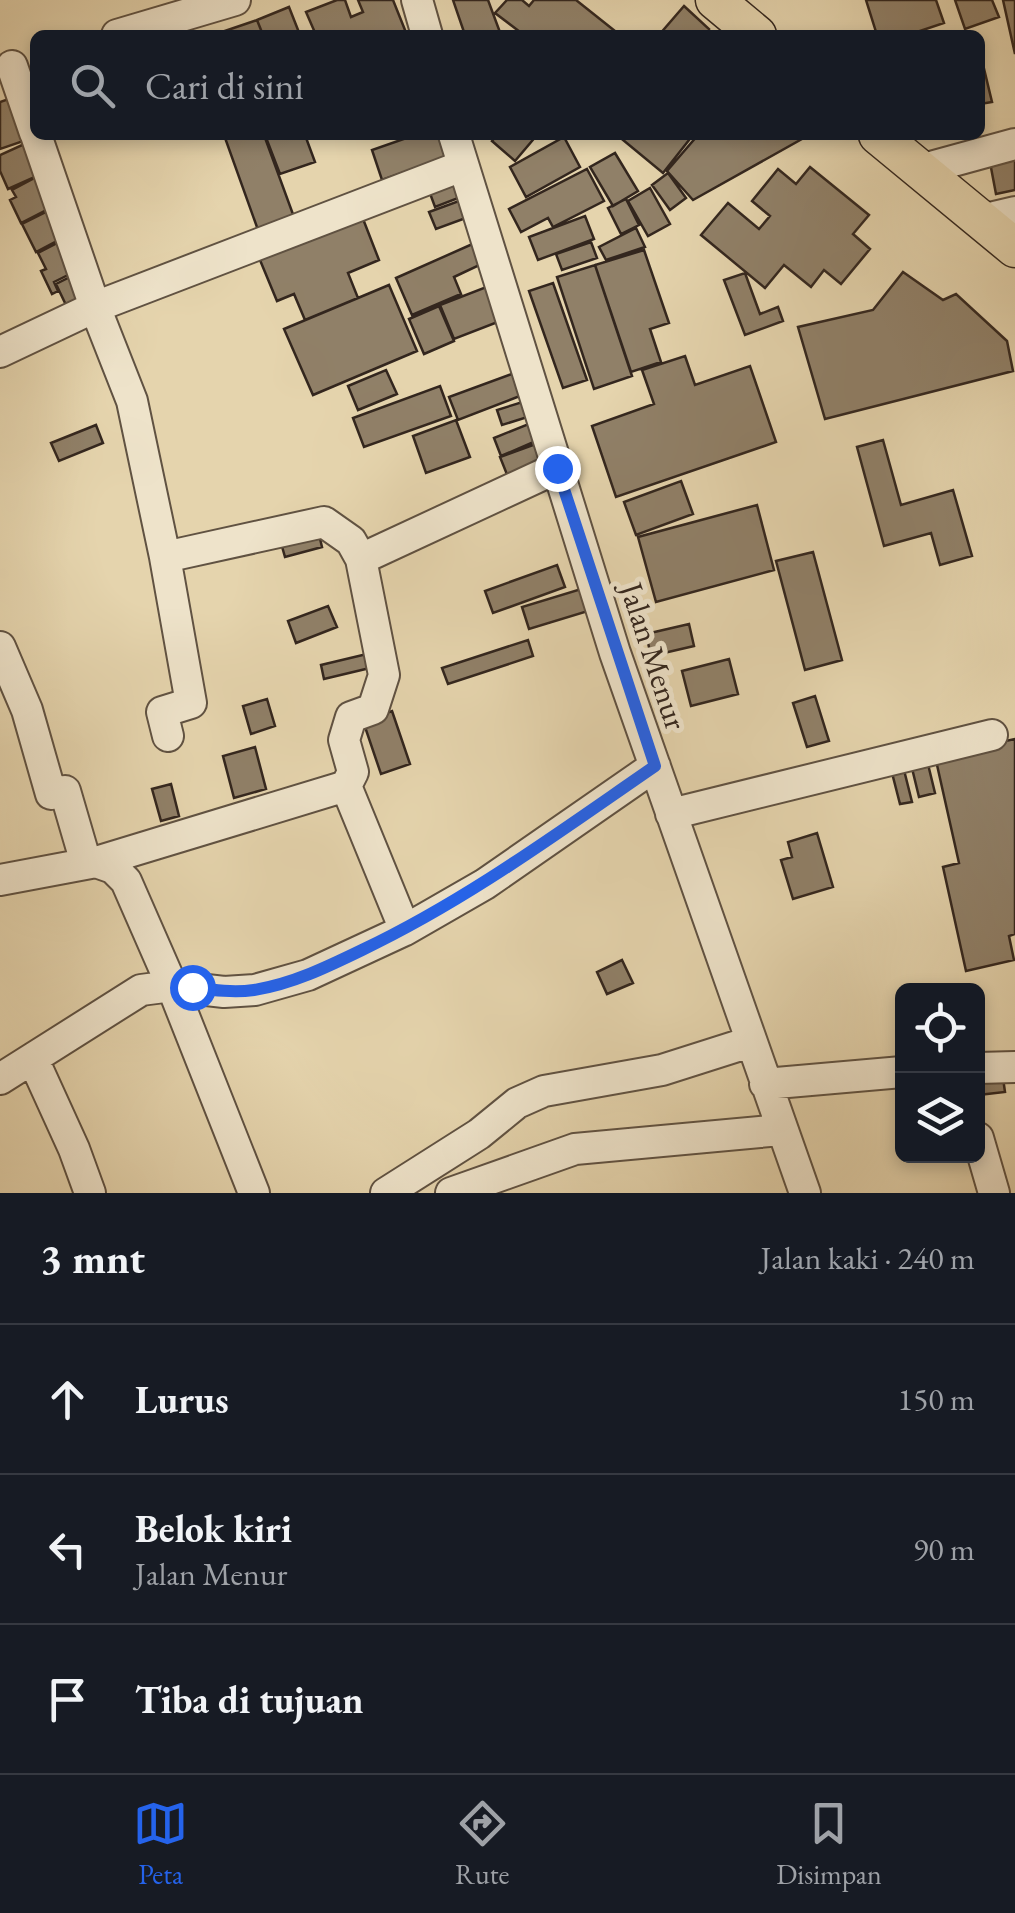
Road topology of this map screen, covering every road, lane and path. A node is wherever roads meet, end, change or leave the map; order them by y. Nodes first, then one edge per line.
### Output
1 (235, 0) edge
2 (417, 0) edge
3 (715, 0) edge
4 (134, 30) edge
5 (426, 30) edge
6 (751, 30) edge
7 (16, 65) edge
8 (30, 116) edge
9 (37, 140) edge
10 (455, 140) edge
11 (884, 140) edge
12 (1015, 144) edge
13 (462, 166) junction
14 (920, 170) junction
15 (998, 216) edge
16 (1015, 248) edge
17 (95, 307) junction
18 (0, 352) edge
19 (557, 468) junction
20 (166, 557) junction
21 (360, 559) junction
22 (0, 646) edge
23 (992, 735) dead end
24 (168, 736) dead end
25 (655, 766) junction
26 (346, 786) junction
27 (671, 814) junction
28 (91, 863) junction
29 (0, 880) edge
30 (405, 930) junction
31 (172, 986) junction
32 (750, 1042) junction
33 (32, 1059) junction
34 (1015, 1067) edge
35 (985, 1068) edge
36 (895, 1073) edge
37 (0, 1079) edge
38 (765, 1084) junction
39 (781, 1130) junction
40 (985, 1162) edge
41 (521, 1180) edge
42 (90, 1193) edge
43 (254, 1193) edge
44 (386, 1193) edge
45 (451, 1193) edge
46 (805, 1193) edge
47 (994, 1193) edge

1 - 4 street
2 - 5 street
3 - 6 main road
7 - 8 street
9 - 17 street
10 - 13 street, Jalan Menur
11 - 14 main road
12 - 14 street
13 - 17 street
13 - 19 street, Jalan Menur
14 - 15 main road
15 - 16 main road
17 - 18 street
17 - 20 street
19 - 21 street
19 - 25 street, Jalan Menur
20 - 21 street
20 - 24 street
21 - 26 street
22 - 28 street
23 - 27 street
25 - 27 street, Jalan Menur
25 - 30 street
26 - 28 street
26 - 30 street
27 - 32 street, Jalan Menur
28 - 29 street
28 - 31 street
30 - 31 street
31 - 33 street
31 - 43 street
32 - 38 street, Jalan Menur
32 - 44 street
33 - 37 street
33 - 42 street
34 - 35 street
36 - 38 street
38 - 39 street, Jalan Menur
39 - 41 street
39 - 46 street, Jalan Menur
40 - 47 street
41 - 45 street

